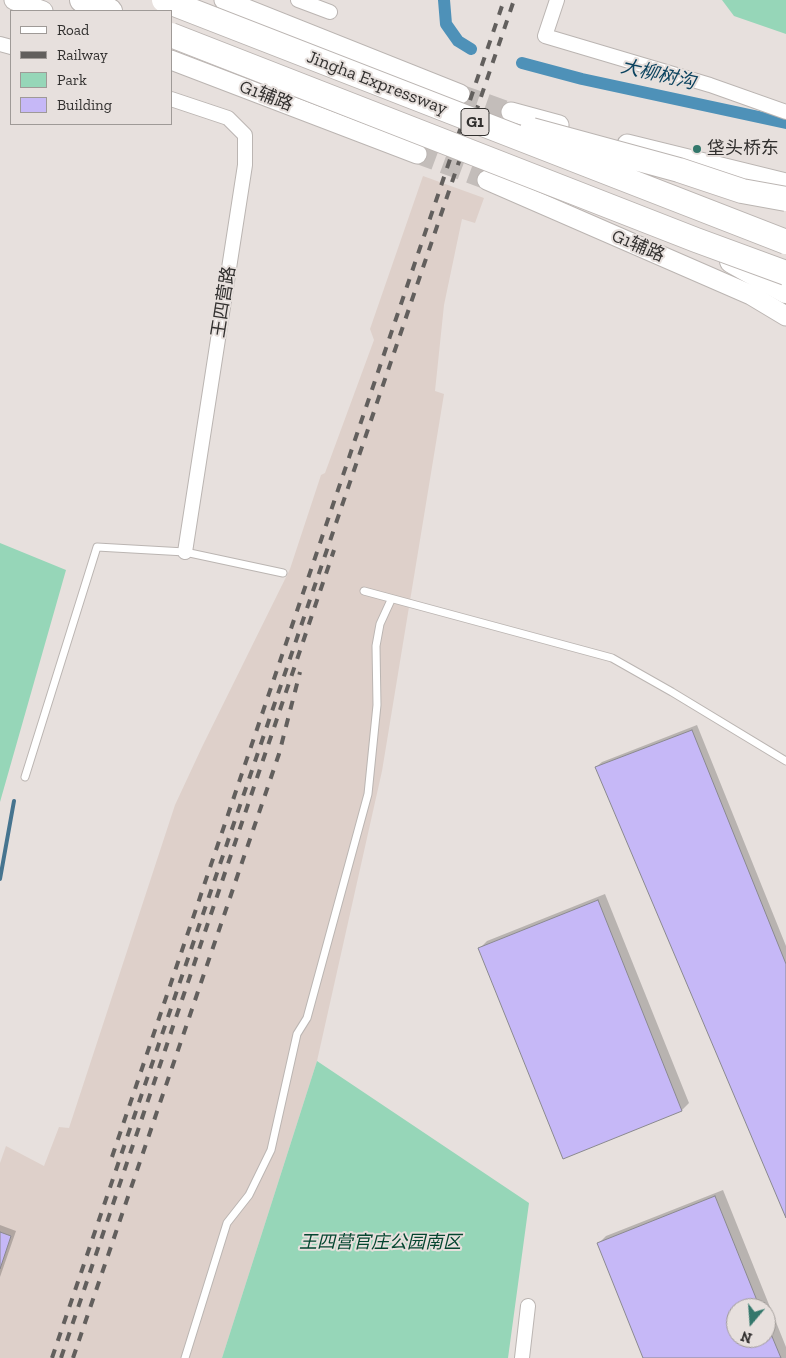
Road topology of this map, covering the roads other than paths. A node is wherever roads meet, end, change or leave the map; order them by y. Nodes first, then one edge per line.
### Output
1 (14, 0) edge
2 (82, 0) edge
3 (164, 0) edge
4 (224, 0) edge
5 (298, 0) edge
6 (556, 0) edge
7 (40, 10) edge
8 (107, 10) edge
9 (330, 12) dead end
10 (172, 35) edge
11 (172, 60) edge
12 (460, 94) tunnel mouth
13 (172, 99) edge
14 (432, 104) junction
15 (511, 112) tunnel mouth
16 (786, 112) edge
17 (417, 154) tunnel mouth
18 (486, 180) tunnel mouth
19 (786, 183) edge
20 (786, 199) edge
21 (696, 240) junction
22 (786, 242) edge
23 (786, 274) edge
24 (786, 291) edge
25 (786, 316) edge
26 (185, 552) junction
27 (283, 573) dead end
28 (364, 592) dead end
29 (391, 600) junction
30 (786, 761) edge
31 (25, 777) dead end
32 (528, 1306) dead end
33 (185, 1358) edge
34 (522, 1358) edge

1 - 7 main road
2 - 8 highway
3 - 14 highway, Jingha Expressway / G1, bridge
4 - 12 main road
5 - 9 street
6 - 16 street
10 - 21 highway, Jingha Expressway / G1, bridge
11 - 17 main road, G1辅路
13 - 26 street, 王四营路
14 - 20 highway, bridge
14 - 22 highway, Jingha Expressway / G1, bridge
15 - 19 main road
18 - 25 main road, G1辅路
21 - 23 highway, Jingha Expressway / G1, bridge
21 - 24 highway, bridge
26 - 27 lane
26 - 31 lane
28 - 29 lane
29 - 30 lane
29 - 33 lane
32 - 34 street

